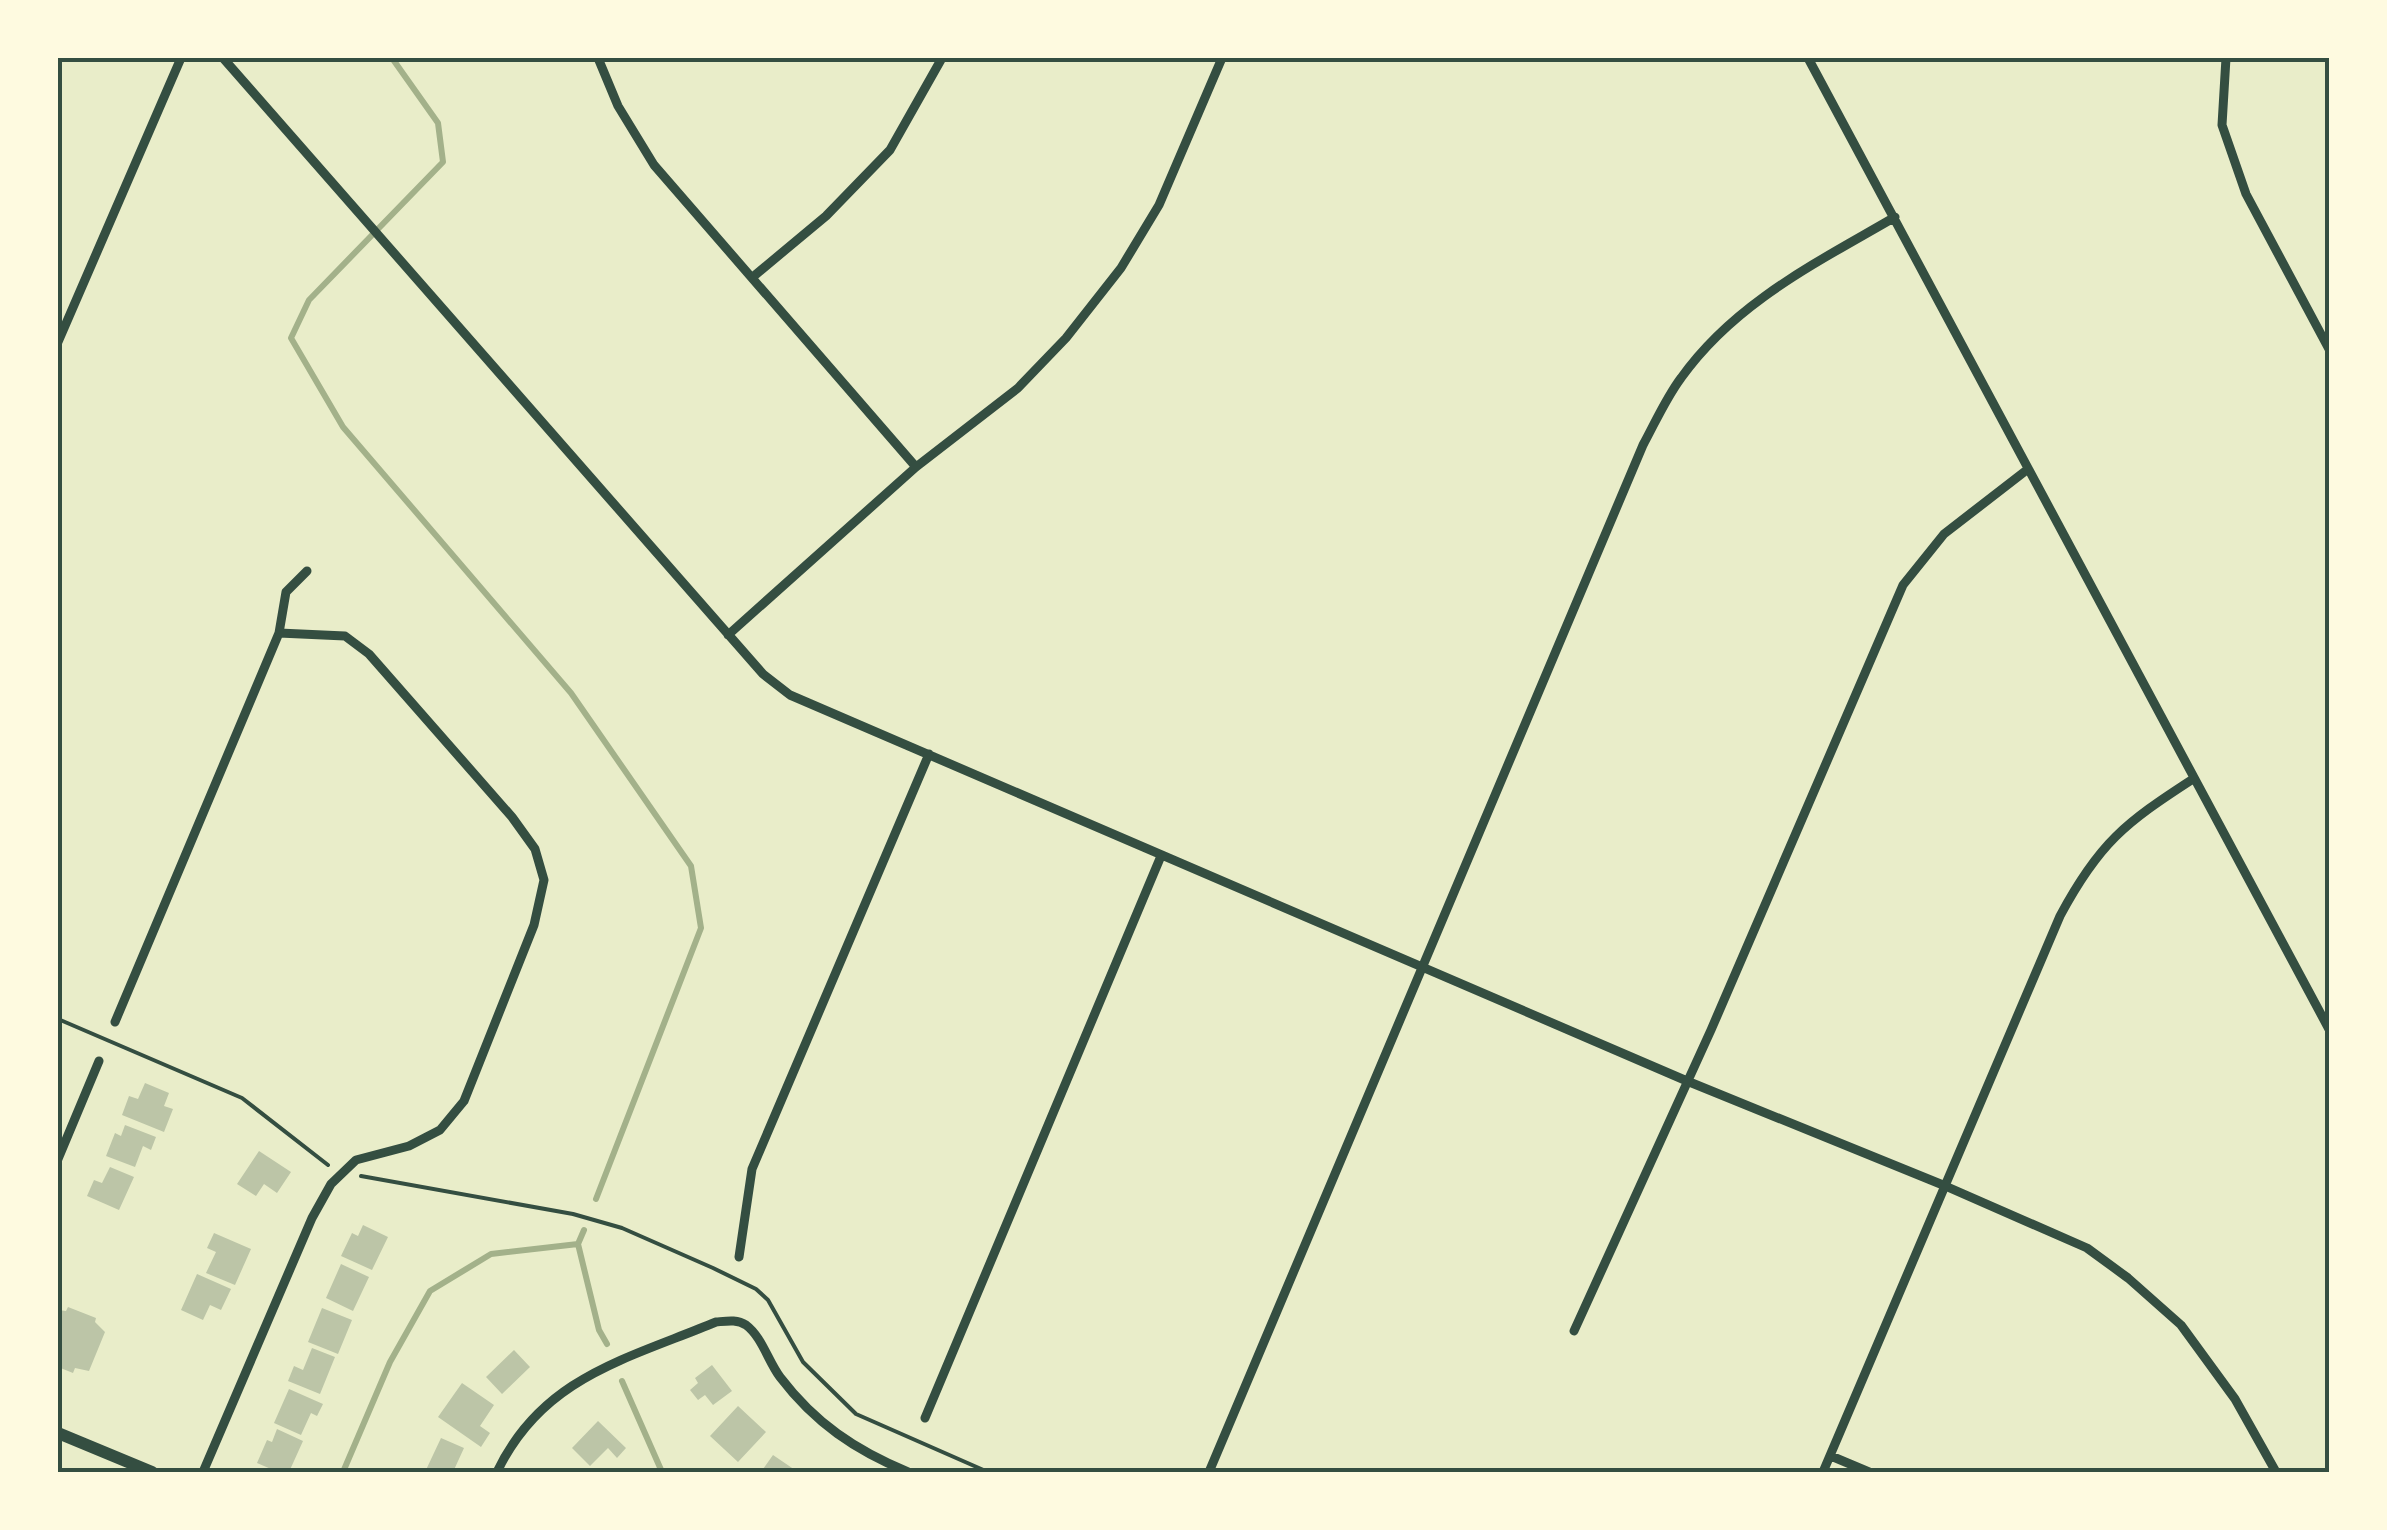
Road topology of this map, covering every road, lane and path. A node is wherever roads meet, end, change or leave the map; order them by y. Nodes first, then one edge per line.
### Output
1 (181, 58) edge
2 (223, 58) edge
3 (598, 58) edge
4 (942, 58) edge
5 (1222, 58) edge
6 (1808, 58) edge
7 (2226, 58) edge
8 (1896, 217) junction
9 (754, 276) junction
10 (58, 342) edge
11 (2330, 350) edge
12 (916, 467) junction
13 (2028, 469) junction
14 (306, 571) dead end
15 (278, 633) junction
16 (728, 635) junction
17 (929, 754) junction
18 (2193, 779) junction
19 (1161, 856) junction
20 (1422, 966) junction
21 (58, 1019) edge
22 (115, 1022) dead end
23 (2330, 1030) edge
24 (99, 1060) dead end
25 (1687, 1081) junction
26 (58, 1159) edge
27 (343, 1172) junction
28 (1943, 1185) junction
29 (739, 1256) dead end
30 (1574, 1331) dead end
31 (925, 1418) dead end
32 (58, 1433) edge
33 (1830, 1456) junction
34 (152, 1472) edge
35 (203, 1472) edge
36 (497, 1472) edge
37 (908, 1472) edge
38 (988, 1472) edge
39 (1209, 1472) edge
40 (1823, 1472) edge
41 (1869, 1472) edge
42 (2276, 1472) edge

1 - 10 street
2 - 16 street
3 - 9 street
4 - 9 street
5 - 12 street
6 - 8 street
7 - 11 street
8 - 13 street
8 - 20 street
9 - 12 street
12 - 16 street
13 - 18 street
13 - 25 street
14 - 15 street
15 - 22 street
15 - 27 street
16 - 17 street
17 - 19 street
17 - 29 street
18 - 23 street
18 - 28 street
19 - 20 street
19 - 31 street
20 - 25 street
20 - 39 street
21 - 27 path
24 - 26 street
25 - 28 street
25 - 30 street
27 - 35 street
27 - 38 path
28 - 33 street
28 - 42 street
32 - 34 main road
33 - 40 street
33 - 41 street
36 - 37 street

